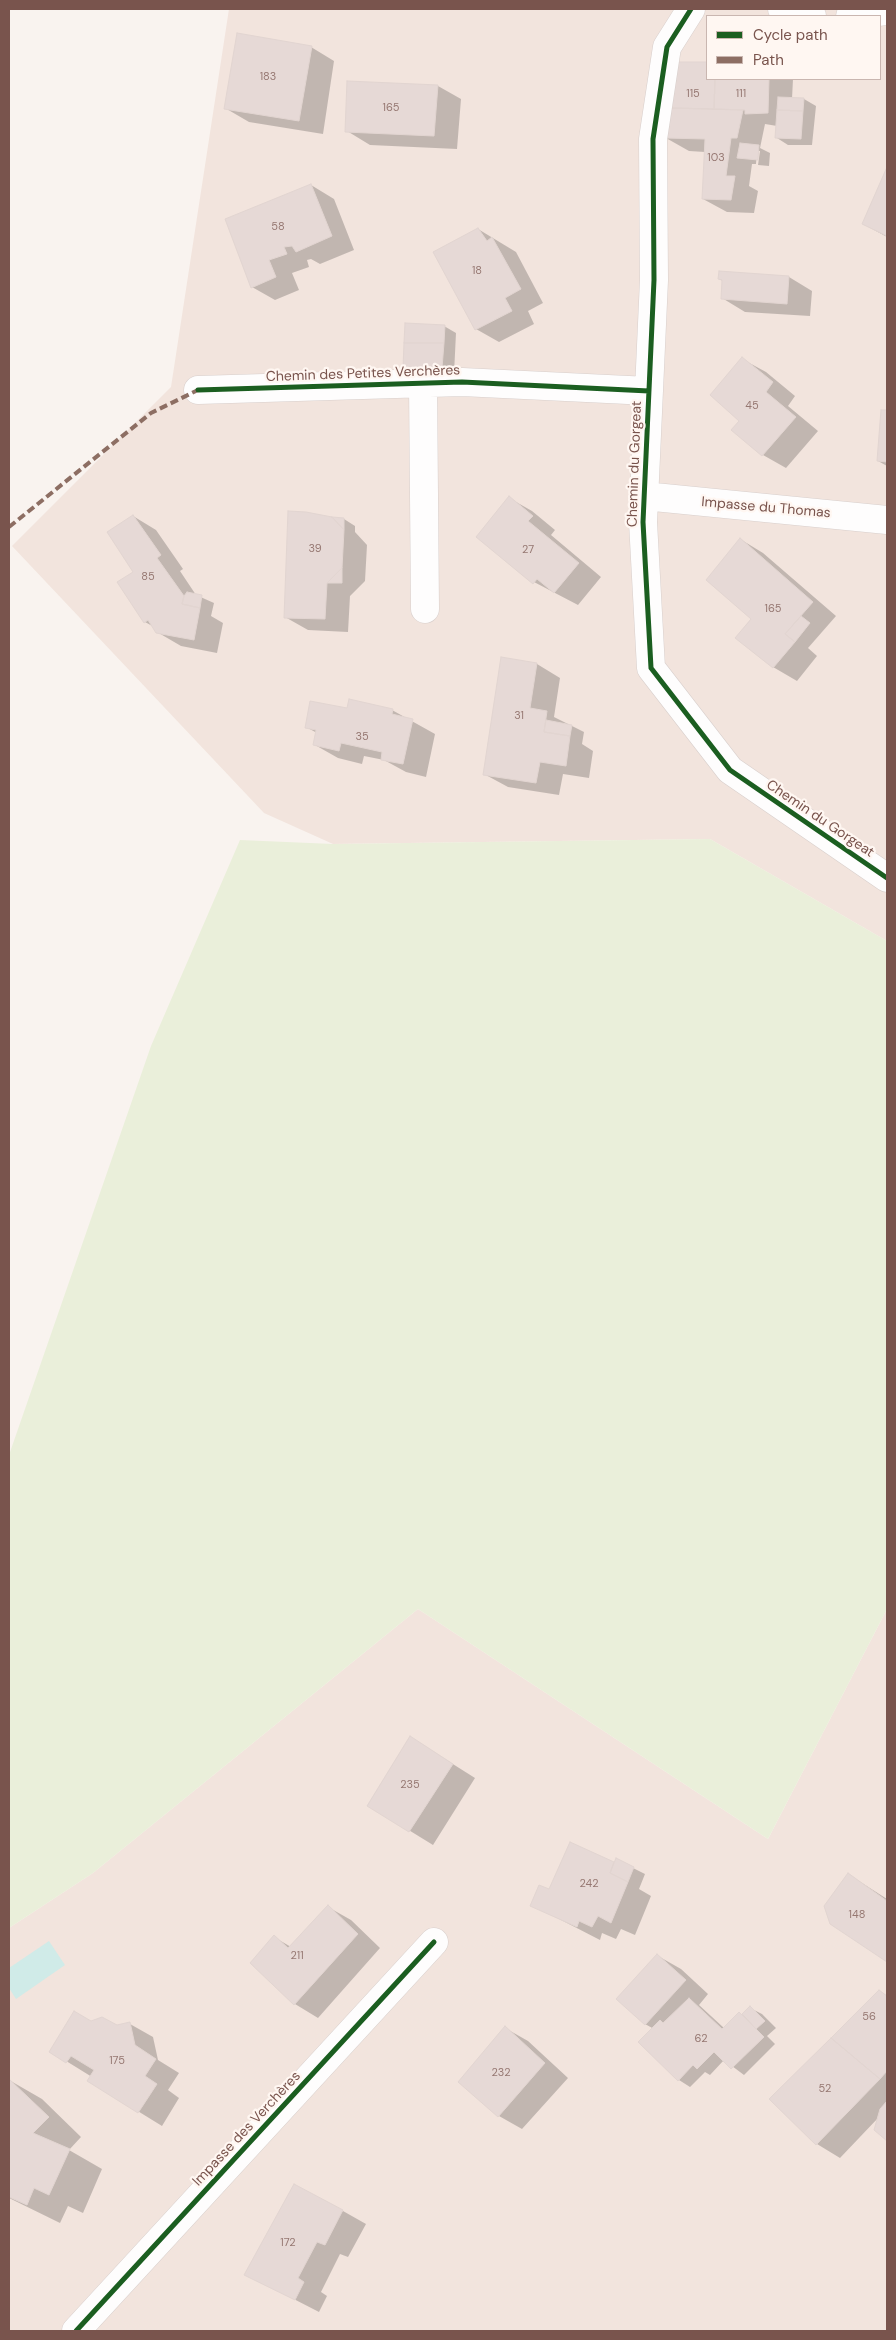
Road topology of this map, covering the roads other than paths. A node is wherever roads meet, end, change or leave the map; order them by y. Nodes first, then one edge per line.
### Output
1 (691, 9) edge
2 (782, 9) edge
3 (887, 11) edge
4 (808, 15) edge
5 (857, 15) edge
6 (423, 382) junction
7 (198, 390) dead end
8 (649, 391) junction
9 (644, 496) junction
10 (887, 520) edge
11 (425, 609) dead end
12 (887, 878) edge
13 (434, 1942) dead end
14 (76, 2331) edge

1 - 8 street, Chemin du Gorgeat
2 - 4 street
3 - 5 street
6 - 7 street, Chemin des Petites Verchères
6 - 8 street, Chemin des Petites Verchères
6 - 11 street
8 - 9 street, Chemin du Gorgeat
9 - 10 street, Impasse du Thomas
9 - 12 street, Chemin du Gorgeat
13 - 14 street, Impasse des Verchères

